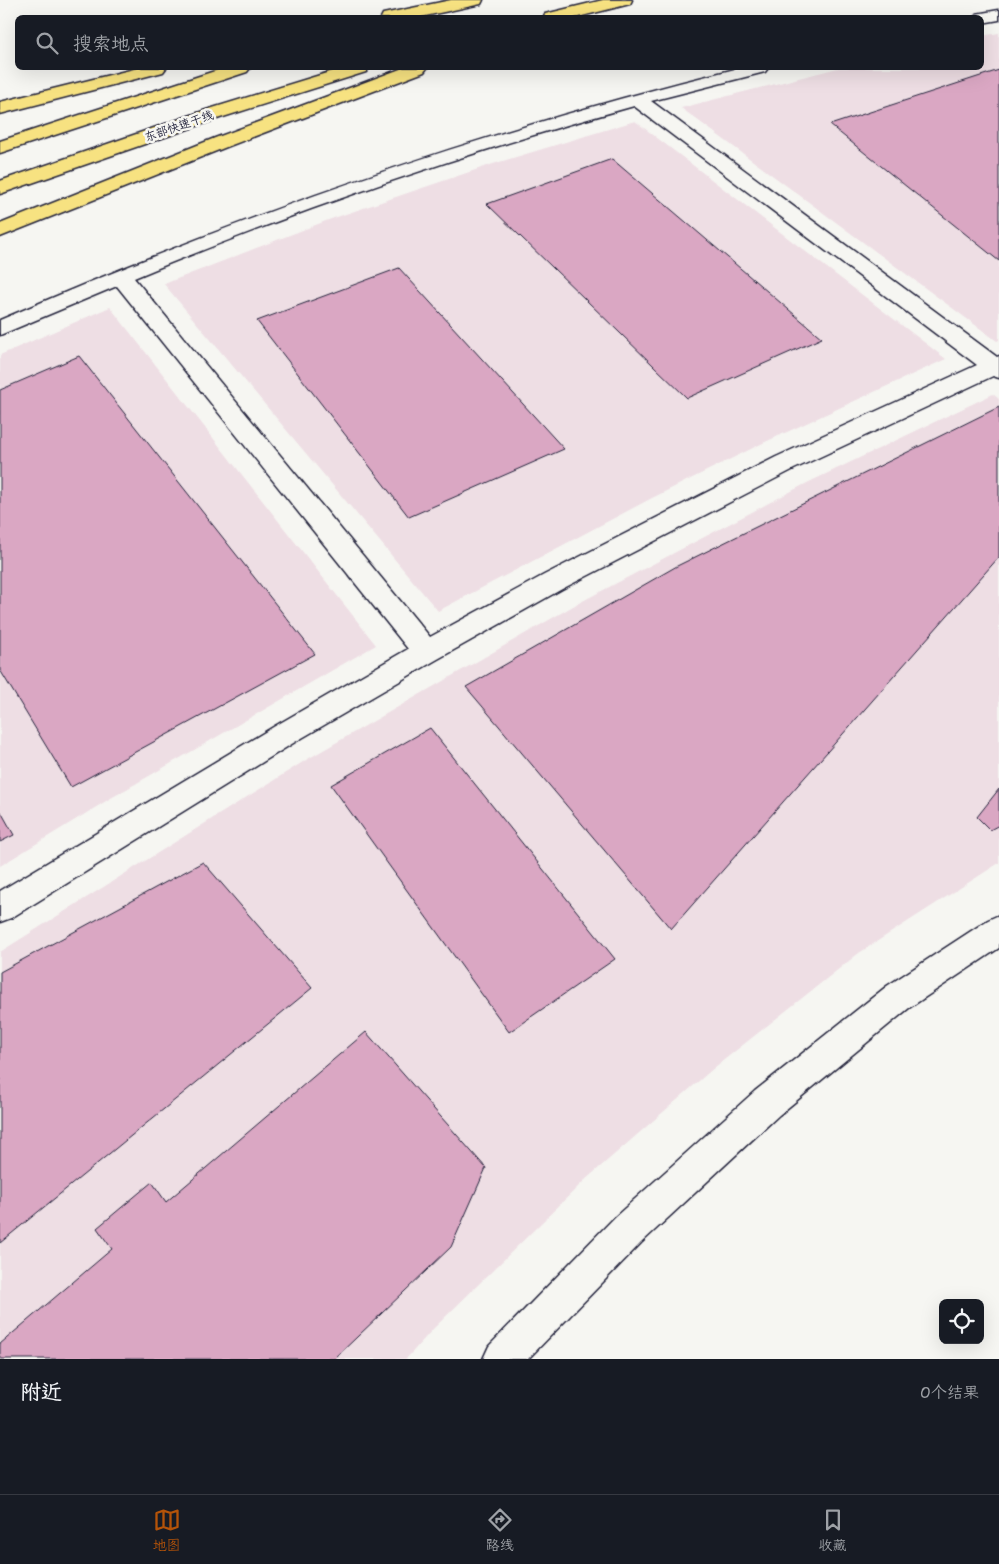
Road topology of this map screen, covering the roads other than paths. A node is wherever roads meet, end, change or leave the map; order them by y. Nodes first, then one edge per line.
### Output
1 (475, 0) edge
2 (487, 0) edge
3 (624, 0) edge
4 (578, 10) junction
5 (403, 15) edge
6 (429, 15) edge
7 (561, 15) edge
8 (566, 15) edge
9 (999, 15) edge
10 (984, 18) edge
11 (149, 70) edge
12 (235, 70) edge
13 (354, 70) edge
14 (413, 70) edge
15 (751, 70) edge
16 (638, 100) junction
17 (0, 108) edge
18 (0, 147) edge
19 (0, 188) edge
20 (0, 231) edge
21 (121, 276) junction
22 (0, 328) edge
23 (997, 367) edge
24 (426, 652) junction
25 (0, 908) edge
26 (999, 930) edge
27 (502, 1359) edge

1 - 5 main road
2 - 6 main road
3 - 4 main road
4 - 7 main road
4 - 8 main road
9 - 10 street
11 - 17 main road
12 - 18 main road
13 - 19 main road, 东部快速干线
14 - 20 main road
15 - 16 street
16 - 21 street
16 - 23 street
21 - 22 street
21 - 24 street
23 - 24 street
24 - 25 street
26 - 27 street

